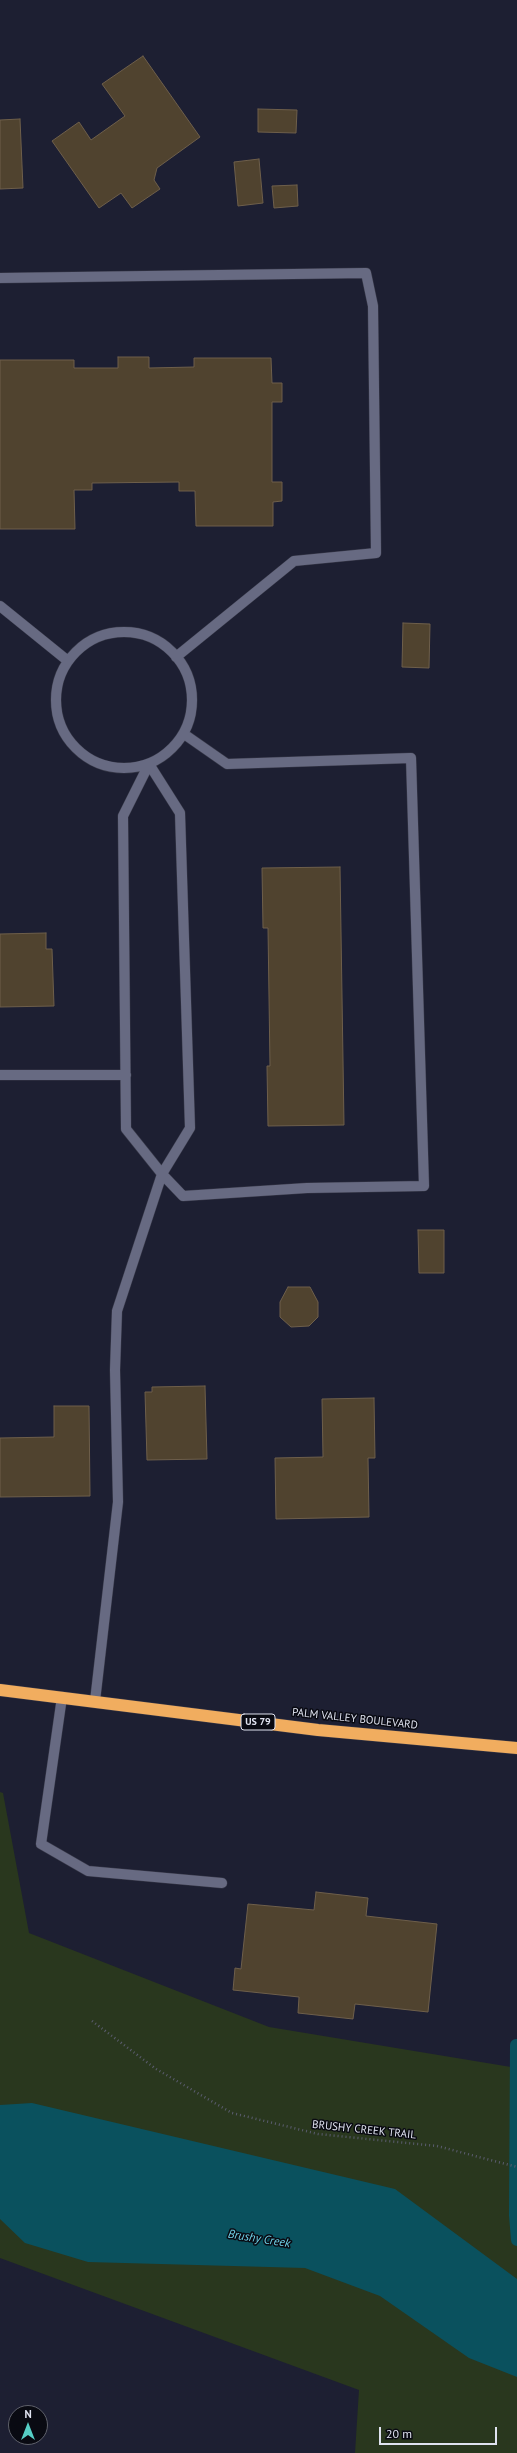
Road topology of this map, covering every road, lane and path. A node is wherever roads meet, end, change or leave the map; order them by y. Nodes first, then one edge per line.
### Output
1 (0, 278) edge
2 (0, 606) edge
3 (176, 657) junction
4 (68, 660) junction
5 (184, 734) junction
6 (149, 764) junction
7 (0, 1075) edge
8 (126, 1075) junction
9 (162, 1174) junction
10 (0, 1690) edge
11 (62, 1698) junction
12 (95, 1701) junction
13 (517, 1748) edge
14 (222, 1883) dead end
15 (92, 2021) dead end
16 (517, 2167) edge

1 - 3 lane
2 - 4 lane
3 - 4 lane
3 - 5 lane
4 - 6 lane
5 - 6 lane
5 - 9 lane
6 - 8 lane
6 - 9 lane
7 - 8 lane
8 - 9 lane
9 - 12 lane
10 - 11 highway, PALM VALLEY BOULEVARD / US 79
11 - 12 highway, PALM VALLEY BOULEVARD / US 79
11 - 14 lane
12 - 13 highway, PALM VALLEY BOULEVARD / US 79
15 - 16 path, BRUSHY CREEK TRAIL

